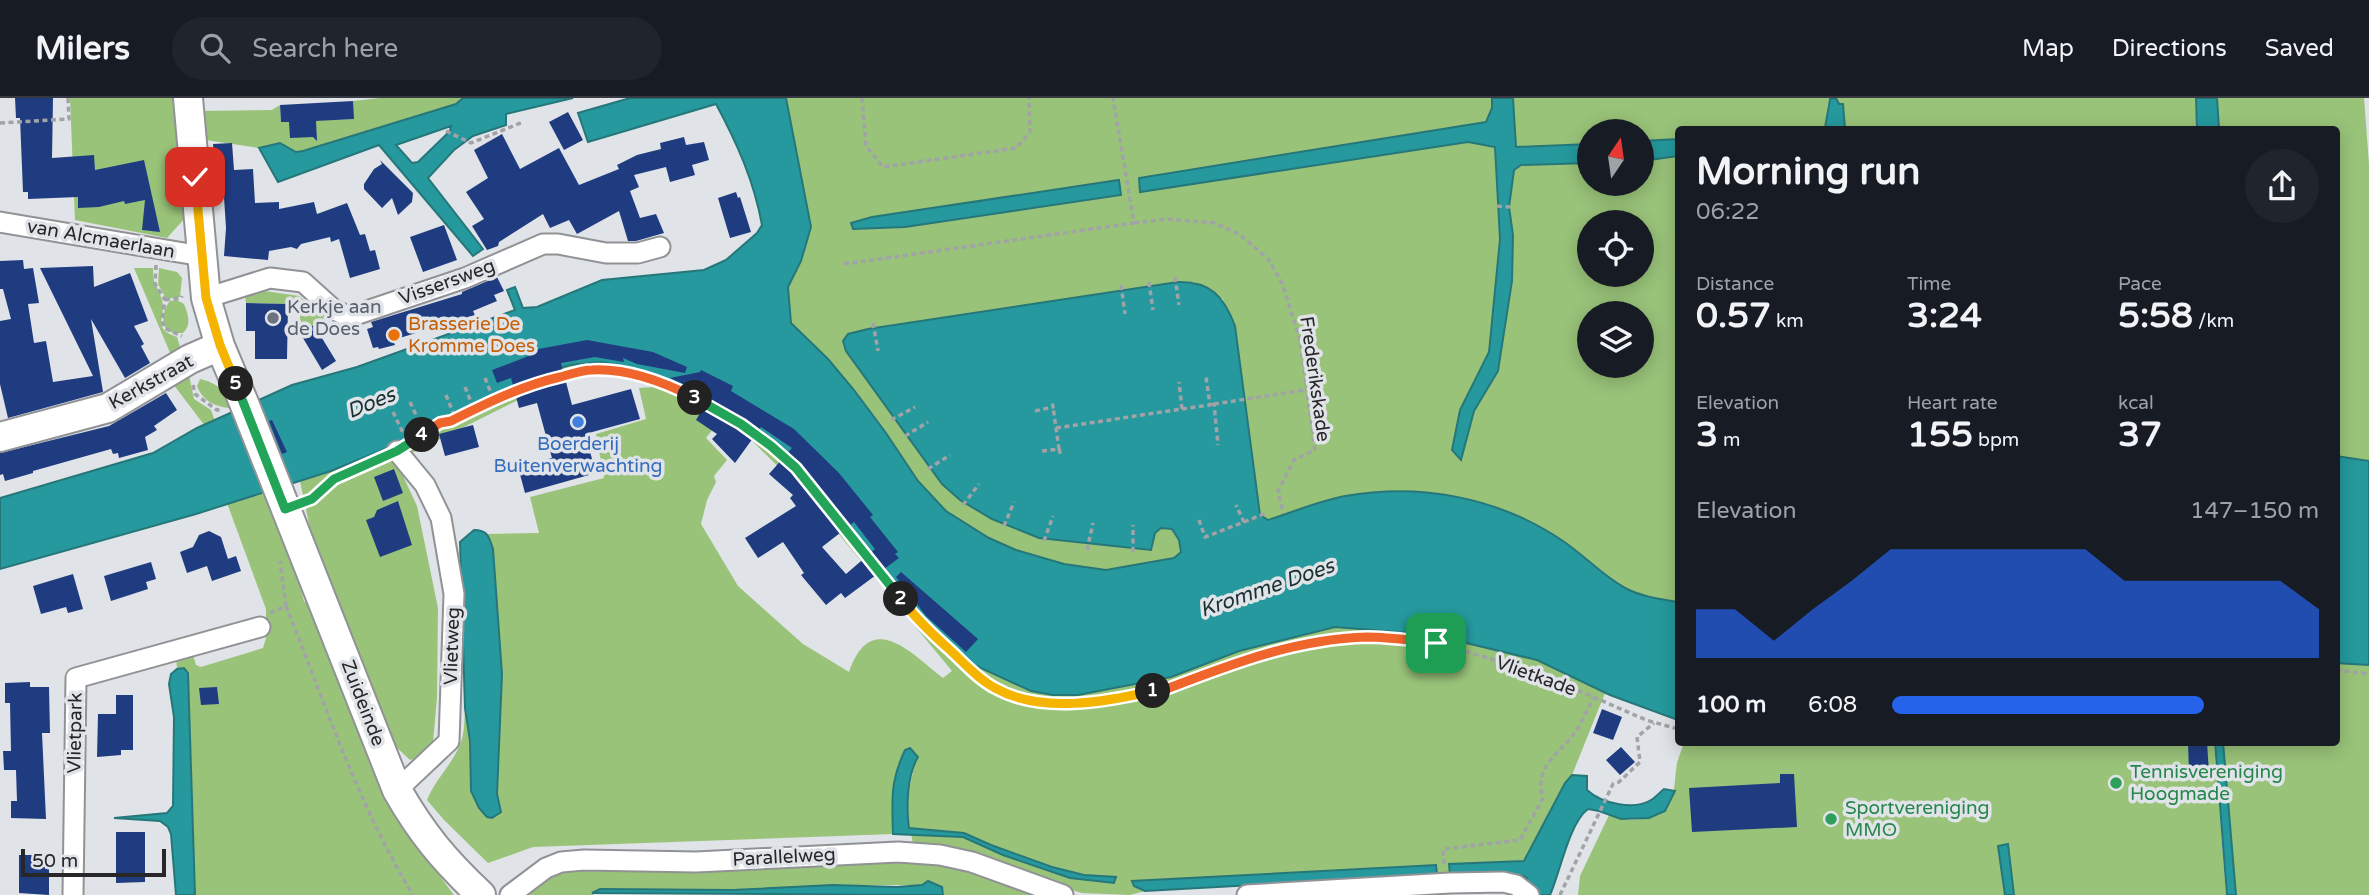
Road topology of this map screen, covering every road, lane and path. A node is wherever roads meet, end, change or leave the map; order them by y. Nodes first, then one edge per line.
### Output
1 (68, 98) edge
2 (188, 98) edge
3 (862, 98) edge
4 (1029, 98) edge
5 (1114, 98) edge
6 (523, 122) dead end
7 (0, 123) edge
8 (446, 131) dead end
9 (1497, 205) dead end
10 (1510, 206) dead end
11 (0, 222) edge
12 (1134, 223) junction
13 (660, 247) dead end
14 (157, 249) junction
15 (202, 256) junction
16 (844, 264) dead end
17 (1175, 278) dead end
18 (1149, 282) dead end
19 (1121, 285) dead end
20 (206, 298) junction
21 (1179, 305) dead end
22 (1153, 310) dead end
23 (1125, 314) dead end
24 (873, 323) dead end
25 (220, 345) junction
26 (877, 351) dead end
27 (191, 372) junction
28 (1206, 377) dead end
29 (485, 378) dead end
30 (1180, 382) dead end
31 (466, 387) dead end
32 (1306, 390) junction
33 (446, 395) dead end
34 (493, 398) dead end
35 (410, 402) dead end
36 (1212, 405) junction
37 (235, 406) junction
38 (474, 407) dead end
39 (915, 407) dead end
40 (1182, 409) junction
41 (393, 411) dead end
42 (1035, 411) dead end
43 (454, 415) dead end
44 (891, 420) dead end
45 (929, 422) dead end
46 (1056, 428) junction
47 (424, 432) dead end
48 (905, 436) dead end
49 (0, 437) edge
50 (401, 443) junction
51 (1218, 444) dead end
52 (1059, 449) junction
53 (1042, 452) dead end
54 (950, 455) dead end
55 (1061, 456) dead end
56 (929, 469) dead end
57 (979, 484) dead end
58 (281, 500) junction
59 (1014, 502) dead end
60 (963, 505) dead end
61 (1236, 505) dead end
62 (1266, 513) dead end
63 (1283, 513) dead end
64 (1053, 516) dead end
65 (1199, 520) dead end
66 (1244, 522) junction
67 (1093, 523) dead end
68 (1133, 525) dead end
69 (1004, 526) dead end
70 (1044, 541) dead end
71 (1087, 550) dead end
72 (1133, 552) dead end
73 (279, 557) dead end
74 (286, 606) junction
75 (260, 627) joint
76 (2340, 670) edge
77 (2369, 674) edge
78 (1593, 698) junction
79 (1653, 722) junction
80 (1675, 728) edge
81 (397, 790) junction
82 (1450, 883) junction
83 (1526, 892) edge
84 (73, 895) edge
85 (413, 895) edge
86 (481, 895) edge
87 (510, 895) edge
88 (1063, 895) edge
89 (1247, 895) edge
90 (1560, 895) edge

1 - 7 path
2 - 15 street, Zuideinde
3 - 4 path
5 - 12 path
6 - 8 path
9 - 10 path
11 - 14 street, van Alcmaerlaan
12 - 16 path, Frederikskade
12 - 32 path, Frederikskade
13 - 20 street, Vissersweg
14 - 15 street, van Alcmaerlaan
14 - 27 path
15 - 20 street, Zuideinde
17 - 21 path
18 - 22 path
19 - 23 path
20 - 25 street, Zuideinde
24 - 26 path
25 - 27 street, Kerkstraat
25 - 37 street, Zuideinde
27 - 37 path
27 - 49 street, Kerkstraat
28 - 36 path
29 - 34 path
30 - 40 path
31 - 38 path
32 - 36 path
32 - 63 path, Frederikskade
33 - 43 path
35 - 47 path
36 - 40 path
36 - 51 path
37 - 58 street, Zuideinde
39 - 44 path
40 - 46 path
41 - 50 path
42 - 46 path
45 - 48 path
46 - 52 path
50 - 58 path, Vlietkade
50 - 78 path, Vlietkade
50 - 81 street, Vlietweg
52 - 53 path
52 - 55 path
54 - 56 path
57 - 60 path
58 - 81 street, Zuideinde
59 - 69 path
61 - 66 path
62 - 66 path
64 - 70 path
65 - 66 path
67 - 71 path
68 - 72 path
73 - 74 path
74 - 75 path
74 - 85 path
75 - 84 street, Vlietpark
76 - 77 path
78 - 79 path, Vlietkade
78 - 82 path
79 - 80 path, Vlietkade
79 - 90 path
81 - 86 street, Zuideinde
82 - 83 street
82 - 89 street
87 - 88 street, Parallelweg

